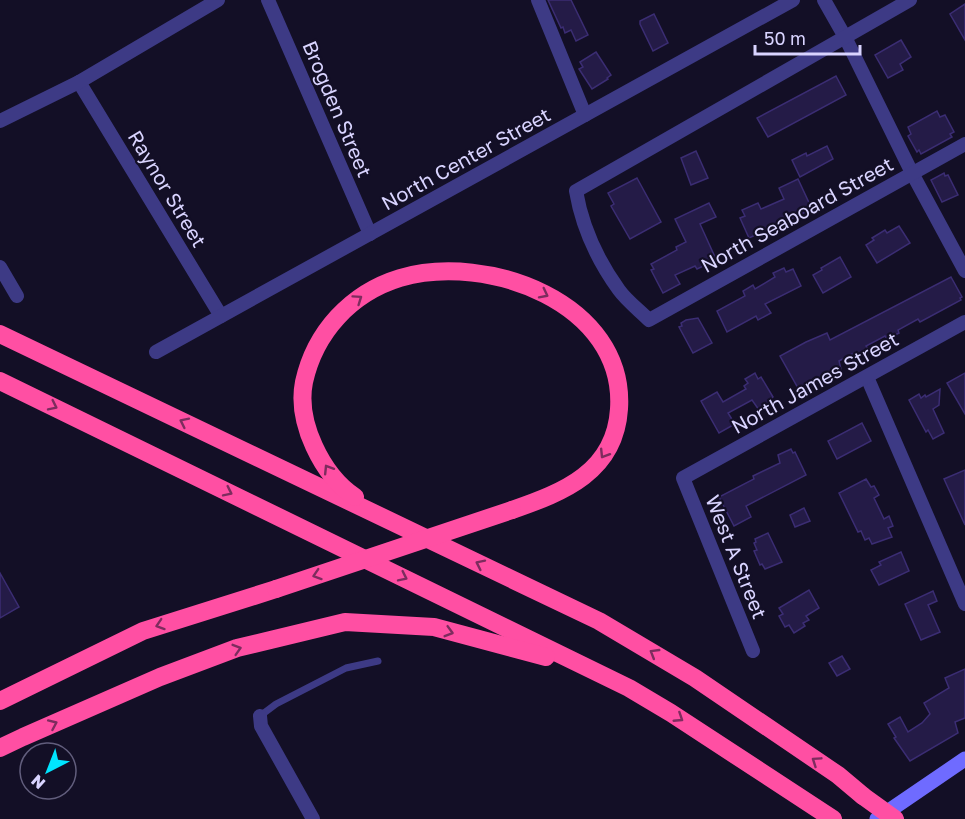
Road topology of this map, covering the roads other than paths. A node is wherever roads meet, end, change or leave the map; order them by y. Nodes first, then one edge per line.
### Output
1 (218, 0) edge
2 (268, 0) edge
3 (538, 0) edge
4 (794, 0) edge
5 (824, 0) edge
6 (910, 0) edge
7 (845, 37) junction
8 (79, 81) junction
9 (585, 115) junction
10 (0, 121) edge
11 (965, 144) edge
12 (912, 173) junction
13 (370, 234) junction
14 (0, 267) edge
15 (965, 271) edge
16 (17, 296) dead end
17 (221, 316) junction
18 (965, 322) edge
19 (0, 334) edge
20 (156, 352) dead end
21 (867, 377) junction
22 (0, 381) edge
23 (683, 478) joint
24 (388, 520) junction
25 (965, 604) edge
26 (753, 651) dead end
27 (378, 661) dead end
28 (629, 688) junction
29 (0, 701) edge
30 (260, 716) joint
31 (0, 748) edge
32 (965, 759) edge
33 (827, 815) edge
34 (313, 819) edge
35 (877, 819) edge
36 (895, 819) edge

1 - 8 street
2 - 13 street, Brogden Street
3 - 9 street
4 - 9 street, North Center Street
5 - 7 street
6 - 7 street
7 - 12 street
7 - 12 street, North Seaboard Street
8 - 10 street
8 - 17 street, Raynor Street
9 - 13 street, North Center Street
11 - 12 street, North Seaboard Street
12 - 15 street
13 - 17 street, North Center Street
14 - 16 street
17 - 20 street, North Center Street
18 - 21 street, North James Street
24 -> 19 highway
21 - 23 street, North James Street
21 - 25 street
22 -> 28 highway
23 - 26 street, West A Street
24 -> 29 highway, bridge
36 -> 24 highway, bridge
27 - 30 lane
31 -> 28 highway
28 -> 33 highway
30 - 34 street
32 - 35 main road

